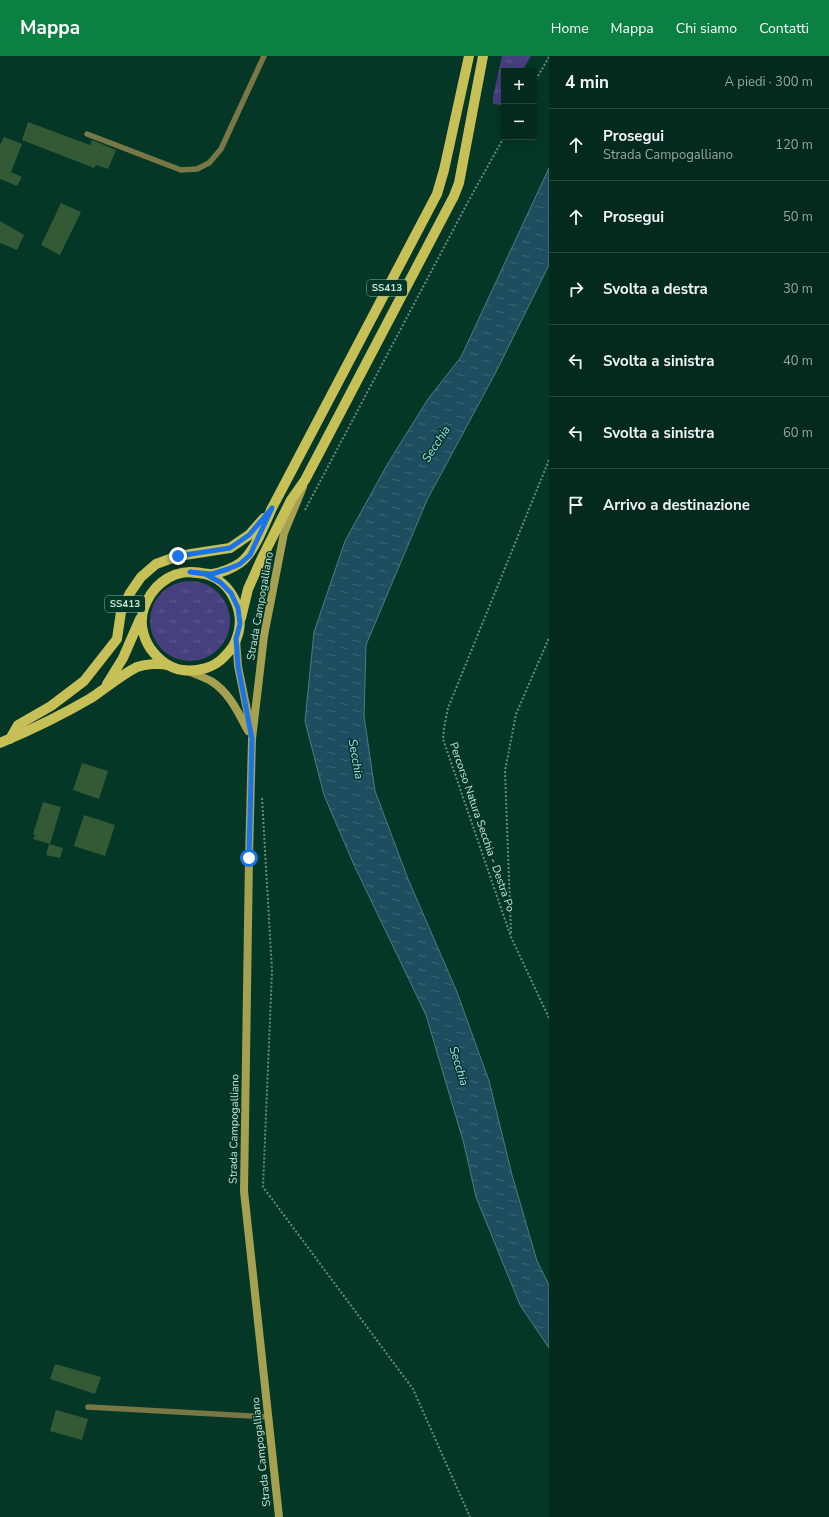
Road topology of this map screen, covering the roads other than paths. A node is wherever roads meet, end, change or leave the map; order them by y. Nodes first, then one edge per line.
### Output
1 (264, 56) edge
2 (469, 56) edge
3 (484, 56) edge
4 (87, 134) dead end
5 (305, 480) junction
6 (272, 508) junction
7 (190, 572) junction
8 (142, 613) junction
9 (240, 624) junction
10 (236, 639) junction
11 (183, 670) junction
12 (104, 688) junction
13 (10, 739) junction
14 (252, 739) junction
15 (0, 743) edge
16 (88, 1408) dead end
17 (268, 1417) junction
18 (280, 1517) edge

1 - 4 lane
2 - 6 main road, SS413
3 - 5 main road, SS413
5 - 9 main road, SS413
5 - 14 main road, Strada Campogalliano
6 - 7 main road, SS413
6 - 13 main road, SS413
7 - 8 main road, SS413
7 - 9 main road, SS413
8 - 11 main road, SS413
8 - 12 main road, SS413
9 - 10 main road, SS413
10 - 11 main road, SS413
10 - 14 main road, Strada Campogalliano
11 - 12 main road, SS413
11 - 14 main road, Strada Campogalliano
12 - 13 main road, SS413
13 - 15 main road, SS413
14 - 17 main road, Strada Campogalliano
16 - 17 lane
17 - 18 main road, Strada Campogalliano

